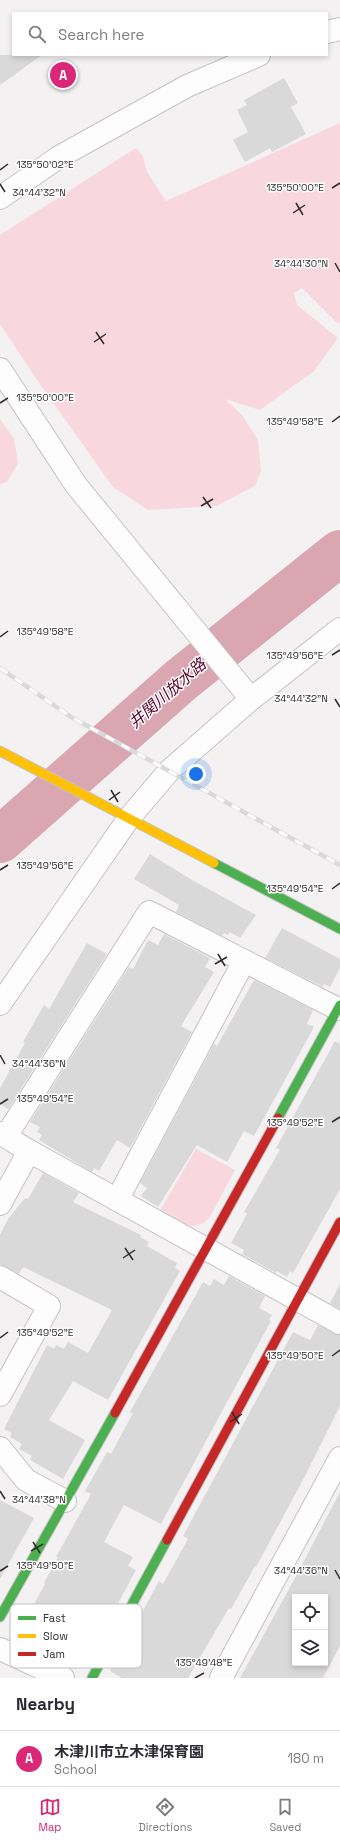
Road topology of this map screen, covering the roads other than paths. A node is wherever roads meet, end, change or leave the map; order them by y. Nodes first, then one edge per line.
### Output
1 (340, 29) edge
2 (328, 32) edge
3 (257, 56) edge
4 (0, 198) edge
5 (0, 369) edge
6 (340, 629) edge
7 (248, 695) junction
8 (0, 751) edge
9 (129, 818) junction
10 (340, 929) edge
11 (244, 961) junction
12 (0, 1004) edge
13 (339, 1007) edge
14 (3, 1134) edge
15 (29, 1151) junction
16 (117, 1200) junction
17 (0, 1204) edge
18 (340, 1222) edge
19 (207, 1249) junction
20 (0, 1277) edge
21 (297, 1299) junction
22 (340, 1323) edge
23 (0, 1395) edge
24 (0, 1448) edge
25 (340, 1458) edge
26 (65, 1501) junction
27 (132, 1604) edge
28 (0, 1617) edge
29 (0, 1649) edge
30 (10, 1654) edge
31 (41, 1668) edge
32 (97, 1668) edge
33 (63, 1678) edge
34 (92, 1678) edge
35 (221, 1678) edge

1 - 2 street
3 - 4 street
5 - 7 street
6 - 7 street
7 - 9 street
8 - 9 street
9 - 10 street
9 - 12 street
11 - 13 street
11 - 14 street
11 - 16 street
13 - 19 street
14 - 15 street
15 - 16 street
15 - 17 street
16 - 19 street
18 - 21 street
19 - 21 street
19 - 26 street
20 - 23 street
21 - 22 street
21 - 27 street
24 - 26 street
25 - 35 street
26 - 28 street
29 - 30 street
31 - 33 street
32 - 34 street

